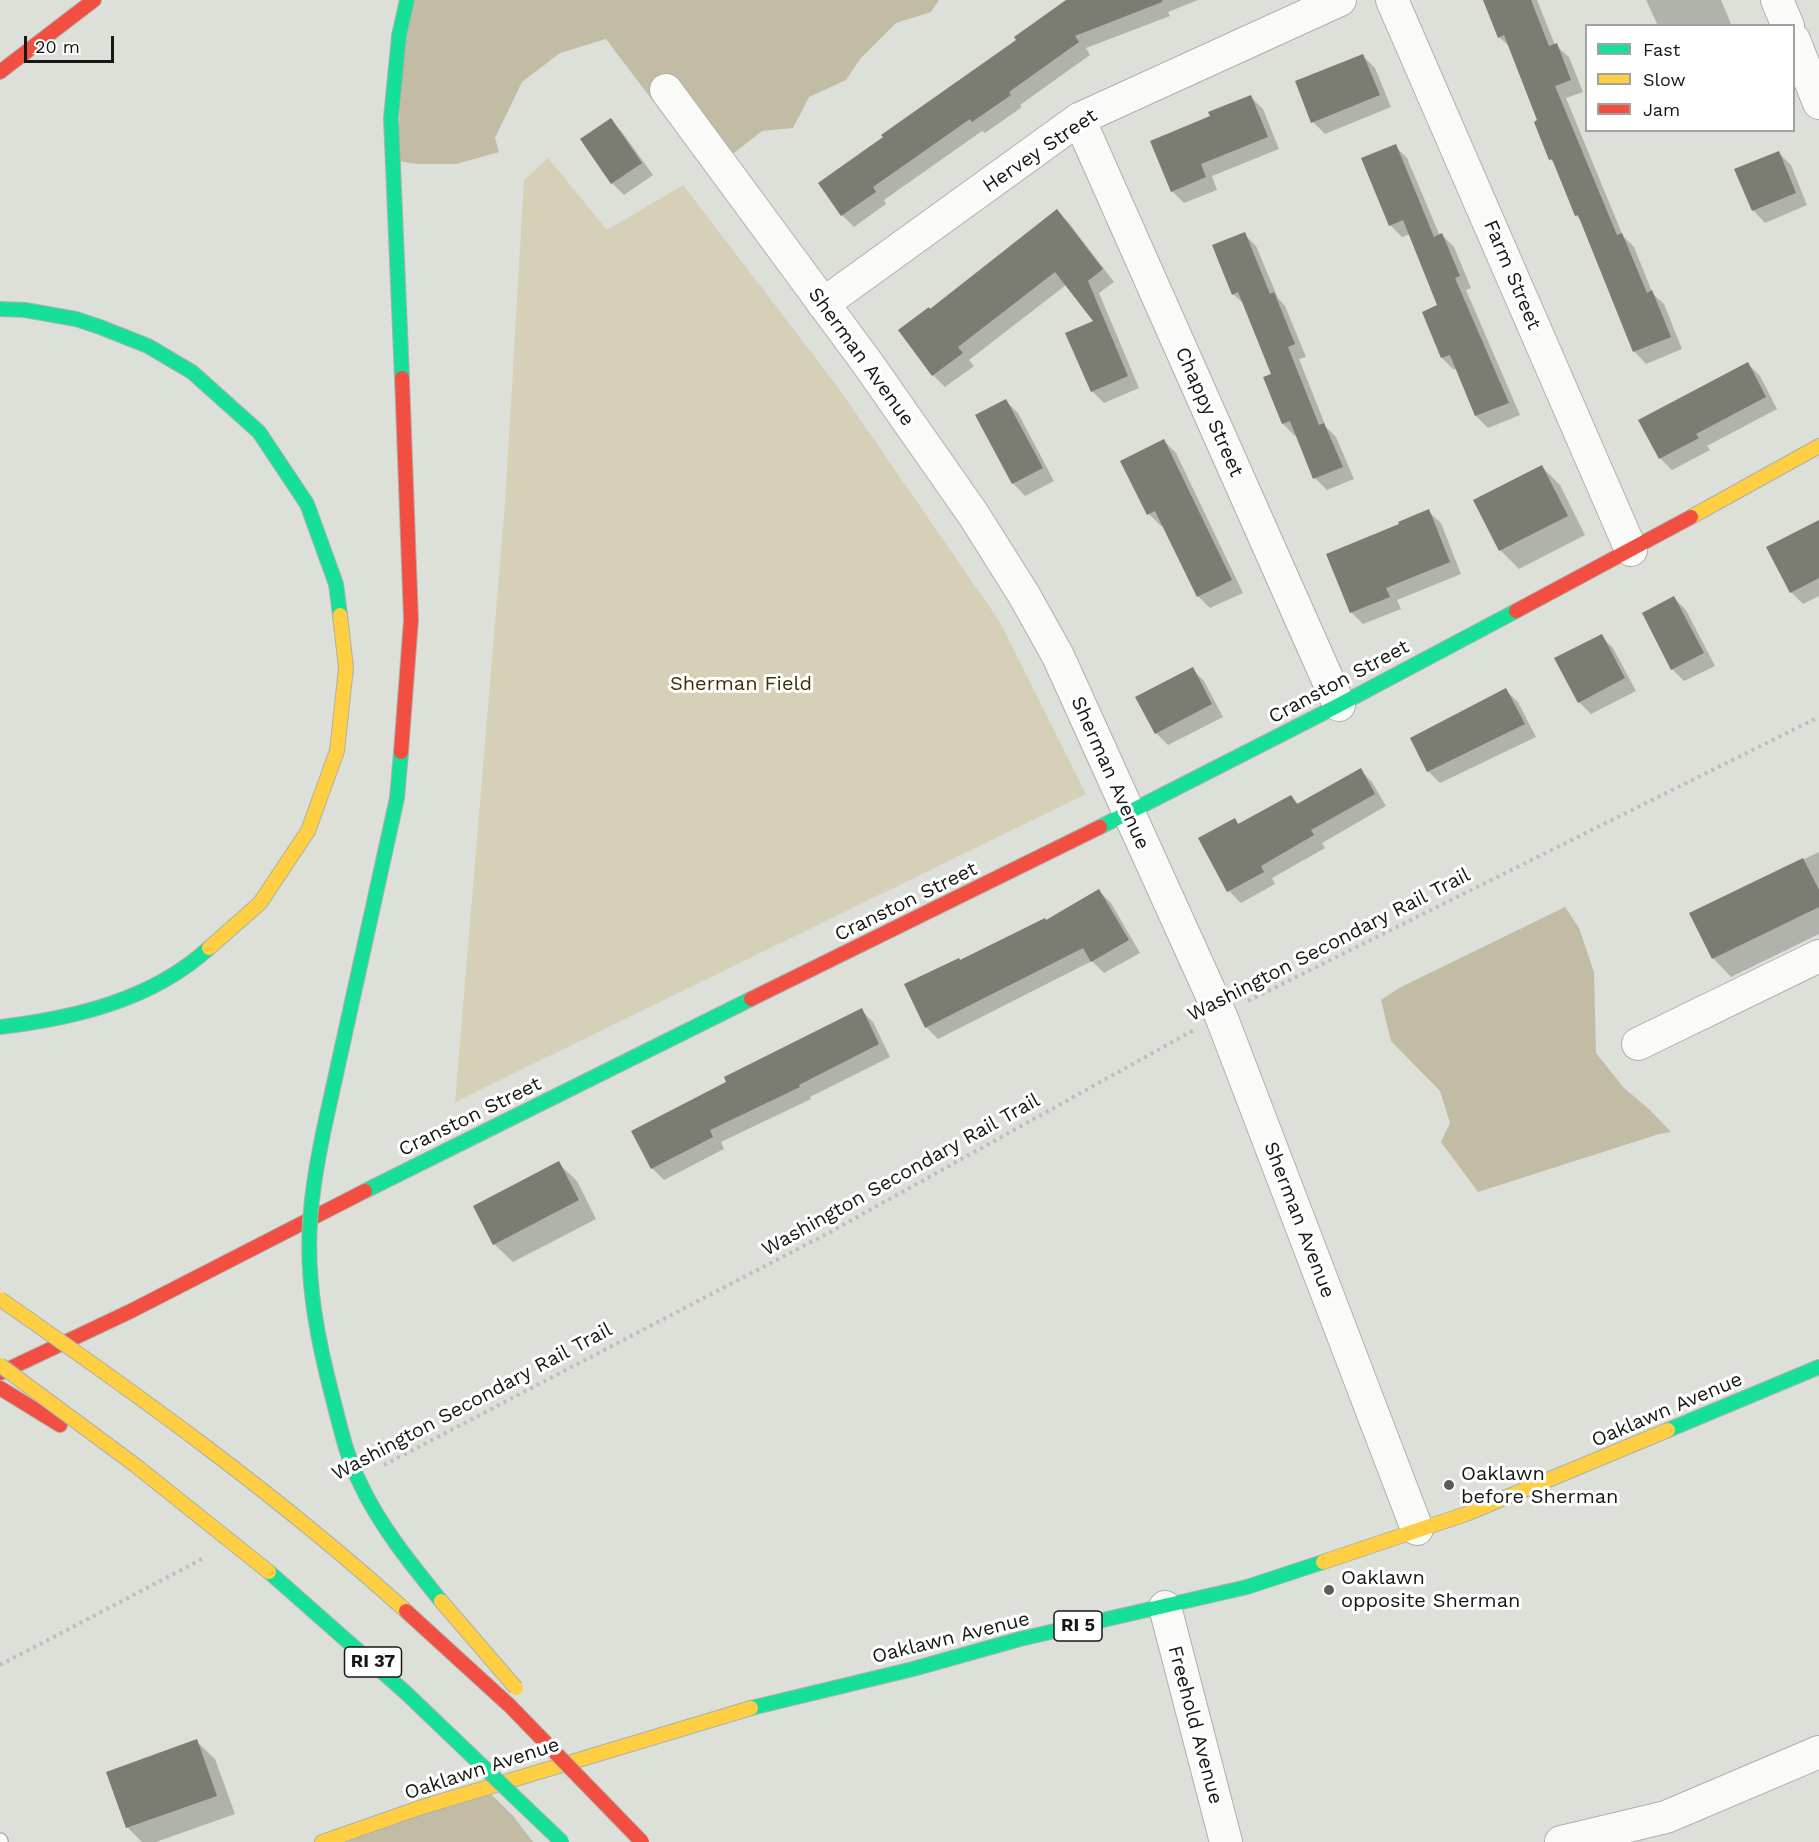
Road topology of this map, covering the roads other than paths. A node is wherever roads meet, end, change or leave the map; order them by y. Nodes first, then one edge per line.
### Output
1 (94, 0) edge
2 (407, 0) edge
3 (1340, 0) edge
4 (1392, 0) edge
5 (1777, 0) edge
6 (1787, 24) edge
7 (1795, 43) edge
8 (0, 72) edge
9 (666, 90) dead end
10 (1819, 103) edge
11 (1079, 119) junction
12 (823, 303) junction
13 (0, 309) edge
14 (1819, 446) edge
15 (1631, 550) junction
16 (1339, 705) junction
17 (1128, 813) junction
18 (1819, 956) edge
19 (0, 1027) edge
20 (1638, 1044) dead end
21 (0, 1299) edge
22 (0, 1365) edge
23 (1819, 1367) edge
24 (0, 1372) edge
25 (0, 1388) edge
26 (173, 1493) junction
27 (1417, 1529) junction
28 (1165, 1607) junction
29 (525, 1698) dead end
30 (548, 1725) dead end
31 (1819, 1752) edge
32 (322, 1842) edge
33 (562, 1842) edge
34 (642, 1842) edge
35 (648, 1842) edge
36 (1226, 1842) edge
37 (1561, 1842) edge

1 - 8 main road
2 - 29 main road, bridge
3 - 11 street, Hervey Street
4 - 15 street, Farm Street
5 - 6 street
7 - 10 street
9 - 12 street, Sherman Avenue
11 - 12 street, Hervey Street
11 - 16 street, Chappy Street
12 - 17 street, Sherman Avenue
13 - 19 main road
14 - 15 main road, Cranston Street
15 - 16 main road, Cranston Street
16 - 17 main road, Cranston Street
17 - 24 main road, Cranston Street
17 - 27 street, Sherman Avenue
18 - 20 street
21 - 34 main road, bridge
22 - 26 main road, RI 37, bridge
23 - 27 main road, Oaklawn Avenue / RI 5
25 - 26 main road, bridge
26 - 33 main road, RI 37, bridge
27 - 28 main road, Oaklawn Avenue / RI 5
28 - 32 main road, Oaklawn Avenue / RI 5
28 - 36 street, Freehold Avenue
30 - 35 main road
31 - 37 street

